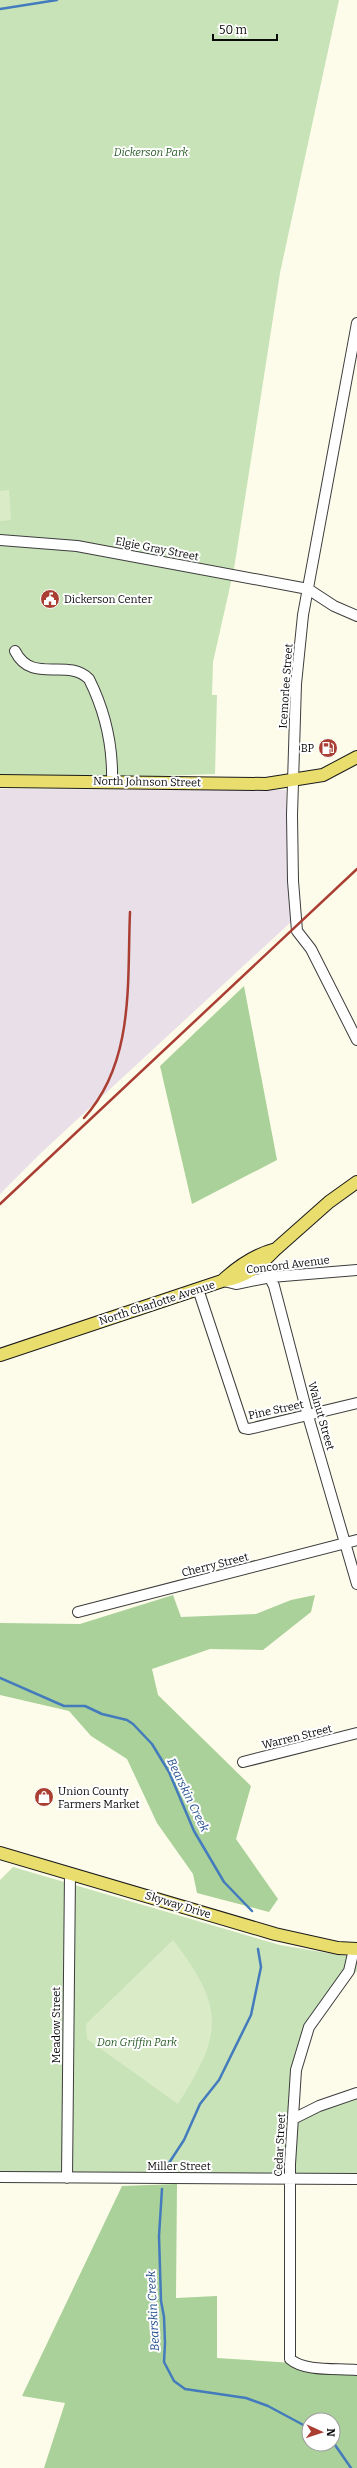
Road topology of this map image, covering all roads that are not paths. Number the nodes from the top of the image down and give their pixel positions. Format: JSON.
{"nodes":[{"id":1,"x":357,"y":323,"type":"edge"},
{"id":2,"x":0,"y":540,"type":"edge"},
{"id":3,"x":308,"y":589,"type":"junction"},
{"id":4,"x":357,"y":616,"type":"edge"},
{"id":5,"x":15,"y":651,"type":"dead end"},
{"id":6,"x":357,"y":757,"type":"edge"},
{"id":7,"x":0,"y":781,"type":"edge"},
{"id":8,"x":293,"y":781,"type":"junction"},
{"id":9,"x":112,"y":782,"type":"junction"},
{"id":10,"x":357,"y":1040,"type":"edge"},
{"id":11,"x":357,"y":1182,"type":"edge"},
{"id":12,"x":261,"y":1260,"type":"junction"},
{"id":13,"x":357,"y":1270,"type":"edge"},
{"id":14,"x":271,"y":1277,"type":"junction"},
{"id":15,"x":222,"y":1281,"type":"junction"},
{"id":16,"x":198,"y":1289,"type":"junction"},
{"id":17,"x":0,"y":1355,"type":"edge"},
{"id":18,"x":357,"y":1403,"type":"edge"},
{"id":19,"x":308,"y":1416,"type":"junction"},
{"id":20,"x":357,"y":1540,"type":"edge"},
{"id":21,"x":344,"y":1544,"type":"junction"},
{"id":22,"x":357,"y":1584,"type":"edge"},
{"id":23,"x":78,"y":1612,"type":"dead end"},
{"id":24,"x":357,"y":1733,"type":"edge"},
{"id":25,"x":243,"y":1762,"type":"dead end"},
{"id":26,"x":0,"y":1853,"type":"edge"},
{"id":27,"x":70,"y":1873,"type":"junction"},
{"id":28,"x":355,"y":1949,"type":"edge"},
{"id":29,"x":357,"y":2093,"type":"edge"},
{"id":30,"x":293,"y":2119,"type":"junction"},
{"id":31,"x":0,"y":2177,"type":"edge"},
{"id":32,"x":67,"y":2178,"type":"junction"},
{"id":33,"x":290,"y":2179,"type":"junction"},
{"id":34,"x":357,"y":2179,"type":"edge"},
{"id":35,"x":357,"y":2370,"type":"edge"}],
"edges":[{"from":1,"to":3,"type":"street","name":"Icemorlee Street"},
{"from":2,"to":3,"type":"street","name":"Elgie Gray Street"},
{"from":3,"to":4,"type":"street"},
{"from":3,"to":8,"type":"street","name":"Icemorlee Street"},
{"from":5,"to":9,"type":"street"},
{"from":6,"to":8,"type":"main road","name":"North Johnson Street"},
{"from":7,"to":9,"type":"main road","name":"North Johnson Street"},
{"from":8,"to":9,"type":"main road","name":"North Johnson Street"},
{"from":8,"to":10,"type":"street","name":"Icemorlee Street"},
{"from":11,"to":12,"type":"main road","name":"North Charlotte Avenue"},
{"from":12,"to":14,"type":"street","name":"Walnut Street"},
{"from":12,"to":15,"type":"main road","name":"North Charlotte Avenue"},
{"from":13,"to":14,"type":"street","name":"Concord Avenue"},
{"from":14,"to":15,"type":"street","name":"Concord Avenue"},
{"from":14,"to":19,"type":"street","name":"Walnut Street"},
{"from":15,"to":16,"type":"main road","name":"North Charlotte Avenue"},
{"from":16,"to":17,"type":"main road","name":"North Charlotte Avenue"},
{"from":16,"to":19,"type":"street","name":"Pine Street"},
{"from":18,"to":19,"type":"street","name":"Pine Street"},
{"from":19,"to":21,"type":"street","name":"Walnut Street"},
{"from":20,"to":21,"type":"street","name":"Cherry Street"},
{"from":21,"to":22,"type":"street","name":"Walnut Street"},
{"from":21,"to":23,"type":"street","name":"Cherry Street"},
{"from":24,"to":25,"type":"street","name":"Warren Street"},
{"from":26,"to":27,"type":"main road","name":"Skyway Drive"},
{"from":27,"to":28,"type":"main road","name":"Skyway Drive"},
{"from":27,"to":32,"type":"street","name":"Meadow Street"},
{"from":28,"to":30,"type":"street","name":"Cedar Street"},
{"from":29,"to":30,"type":"street"},
{"from":30,"to":33,"type":"street","name":"Cedar Street"},
{"from":31,"to":32,"type":"street","name":"Miller Street"},
{"from":32,"to":33,"type":"street","name":"Miller Street"},
{"from":33,"to":34,"type":"street","name":"Miller Street"},
{"from":33,"to":35,"type":"street","name":"Cedar Street"}]}
